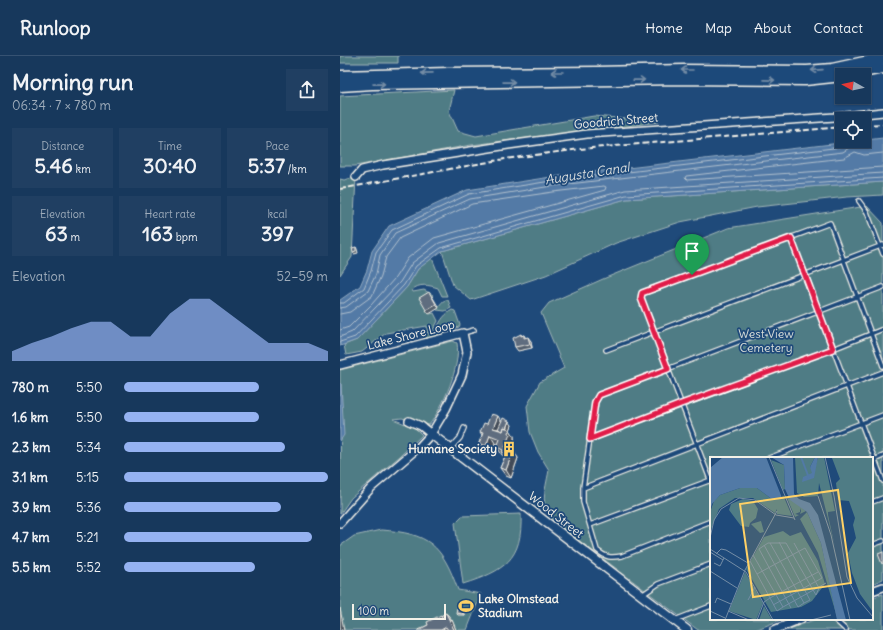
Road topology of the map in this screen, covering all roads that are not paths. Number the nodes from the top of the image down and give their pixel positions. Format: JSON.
{"nodes":[{"id":1,"x":883,"y":58,"type":"edge"},
{"id":2,"x":883,"y":68,"type":"edge"},
{"id":3,"x":871,"y":70,"type":"edge"},
{"id":4,"x":340,"y":76,"type":"edge"},
{"id":5,"x":835,"y":77,"type":"edge"},
{"id":6,"x":340,"y":86,"type":"edge"},
{"id":7,"x":883,"y":112,"type":"edge"},
{"id":8,"x":356,"y":177,"type":"dead end"},
{"id":9,"x":859,"y":201,"type":"dead end"},
{"id":10,"x":791,"y":238,"type":"junction"},
{"id":11,"x":882,"y":246,"type":"edge"},
{"id":12,"x":883,"y":254,"type":"edge"},
{"id":13,"x":844,"y":261,"type":"junction"},
{"id":14,"x":805,"y":276,"type":"junction"},
{"id":15,"x":883,"y":287,"type":"edge"},
{"id":16,"x":856,"y":296,"type":"junction"},
{"id":17,"x":819,"y":311,"type":"junction"},
{"id":18,"x":883,"y":329,"type":"edge"},
{"id":19,"x":474,"y":330,"type":"dead end"},
{"id":20,"x":654,"y":332,"type":"junction"},
{"id":21,"x":463,"y":333,"type":"junction"},
{"id":22,"x":872,"y":333,"type":"junction"},
{"id":23,"x":833,"y":349,"type":"junction"},
{"id":24,"x":606,"y":350,"type":"dead end"},
{"id":25,"x":340,"y":365,"type":"edge"},
{"id":26,"x":883,"y":366,"type":"edge"},
{"id":27,"x":668,"y":369,"type":"junction"},
{"id":28,"x":883,"y":372,"type":"edge"},
{"id":29,"x":847,"y":387,"type":"junction"},
{"id":30,"x":681,"y":404,"type":"junction"},
{"id":31,"x":883,"y":415,"type":"edge"},
{"id":32,"x":409,"y":421,"type":"dead end"},
{"id":33,"x":861,"y":424,"type":"junction"},
{"id":34,"x":464,"y":428,"type":"dead end"},
{"id":35,"x":431,"y":434,"type":"junction"},
{"id":36,"x":590,"y":439,"type":"junction"},
{"id":37,"x":697,"y":445,"type":"junction"},
{"id":38,"x":450,"y":449,"type":"junction"},
{"id":39,"x":883,"y":456,"type":"edge"},
{"id":40,"x":772,"y":457,"type":"edge"},
{"id":41,"x":872,"y":457,"type":"edge"},
{"id":42,"x":873,"y":460,"type":"edge"},
{"id":43,"x":710,"y":478,"type":"edge"},
{"id":44,"x":710,"y":481,"type":"edge"},
{"id":45,"x":883,"y":481,"type":"edge"},
{"id":46,"x":583,"y":488,"type":"junction"},
{"id":47,"x":883,"y":498,"type":"edge"},
{"id":48,"x":873,"y":502,"type":"edge"},
{"id":49,"x":710,"y":521,"type":"edge"},
{"id":50,"x":340,"y":523,"type":"edge"},
{"id":51,"x":590,"y":525,"type":"junction"},
{"id":52,"x":883,"y":541,"type":"edge"},
{"id":53,"x":873,"y":545,"type":"edge"},
{"id":54,"x":710,"y":564,"type":"edge"},
{"id":55,"x":883,"y":587,"type":"edge"},
{"id":56,"x":873,"y":591,"type":"edge"},
{"id":57,"x":642,"y":596,"type":"junction"},
{"id":58,"x":710,"y":606,"type":"edge"},
{"id":59,"x":674,"y":620,"type":"junction"},
{"id":60,"x":799,"y":620,"type":"edge"},
{"id":61,"x":835,"y":620,"type":"edge"},
{"id":62,"x":687,"y":630,"type":"edge"},
{"id":63,"x":774,"y":630,"type":"edge"},
{"id":64,"x":846,"y":630,"type":"edge"}],
"edges":[{"from":1,"to":4,"type":"main road","one_way":true},
{"from":2,"to":3,"type":"main road"},
{"from":6,"to":5,"type":"main road","one_way":true},
{"from":7,"to":8,"type":"street","name":"Goodrich Street"},
{"from":9,"to":11,"type":"lane"},
{"from":10,"to":13,"type":"lane"},
{"from":10,"to":14,"type":"lane"},
{"from":10,"to":20,"type":"lane"},
{"from":11,"to":12,"type":"lane"},
{"from":11,"to":13,"type":"lane"},
{"from":13,"to":14,"type":"lane"},
{"from":13,"to":16,"type":"lane"},
{"from":14,"to":17,"type":"lane"},
{"from":14,"to":20,"type":"lane"},
{"from":15,"to":16,"type":"lane"},
{"from":16,"to":17,"type":"lane"},
{"from":16,"to":22,"type":"lane"},
{"from":17,"to":23,"type":"lane"},
{"from":17,"to":27,"type":"lane"},
{"from":18,"to":22,"type":"lane"},
{"from":19,"to":21,"type":"lane"},
{"from":20,"to":24,"type":"lane"},
{"from":20,"to":27,"type":"lane"},
{"from":21,"to":25,"type":"street","name":"Lake Shore Loop"},
{"from":21,"to":35,"type":"street"},
{"from":22,"to":23,"type":"lane"},
{"from":22,"to":26,"type":"lane"},
{"from":23,"to":29,"type":"lane"},
{"from":23,"to":30,"type":"lane"},
{"from":27,"to":30,"type":"lane"},
{"from":27,"to":36,"type":"lane"},
{"from":28,"to":29,"type":"lane"},
{"from":29,"to":33,"type":"lane"},
{"from":29,"to":37,"type":"lane"},
{"from":30,"to":36,"type":"lane"},
{"from":30,"to":37,"type":"lane"},
{"from":31,"to":33,"type":"lane"},
{"from":32,"to":35,"type":"street","name":"Wood Street"},
{"from":33,"to":40,"type":"lane"},
{"from":33,"to":41,"type":"lane"},
{"from":34,"to":38,"type":"lane"},
{"from":35,"to":38,"type":"street","name":"Wood Street"},
{"from":35,"to":50,"type":"street"},
{"from":36,"to":46,"type":"lane"},
{"from":37,"to":43,"type":"lane"},
{"from":37,"to":46,"type":"lane"},
{"from":38,"to":57,"type":"street","name":"Wood Street"},
{"from":39,"to":42,"type":"lane"},
{"from":42,"to":45,"type":"lane"},
{"from":44,"to":51,"type":"lane"},
{"from":46,"to":51,"type":"lane"},
{"from":47,"to":48,"type":"lane"},
{"from":49,"to":51,"type":"lane"},
{"from":52,"to":53,"type":"lane"},
{"from":54,"to":57,"type":"lane"},
{"from":55,"to":56,"type":"street"},
{"from":57,"to":59,"type":"street","name":"Wood Street"},
{"from":58,"to":59,"type":"lane"},
{"from":59,"to":62,"type":"street","name":"Wood Street"},
{"from":60,"to":63,"type":"street"},
{"from":61,"to":64,"type":"lane"}]}
